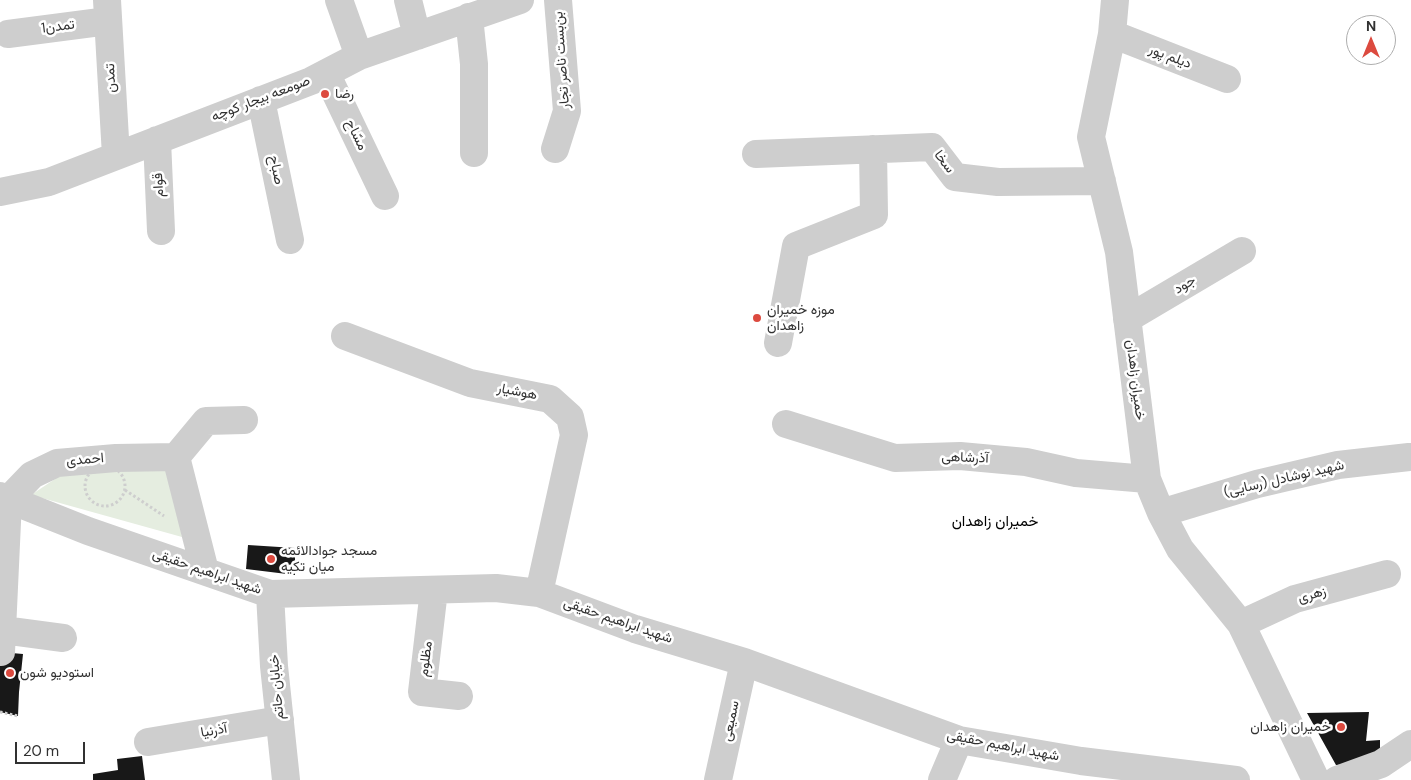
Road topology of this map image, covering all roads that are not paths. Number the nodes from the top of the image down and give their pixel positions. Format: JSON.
{"nodes":[{"id":1,"x":339,"y":0,"type":"edge"},
{"id":2,"x":408,"y":0,"type":"edge"},
{"id":3,"x":520,"y":0,"type":"edge"},
{"id":4,"x":558,"y":0,"type":"edge"},
{"id":5,"x":1115,"y":0,"type":"edge"},
{"id":6,"x":108,"y":11,"type":"edge"},
{"id":7,"x":469,"y":17,"type":"junction"},
{"id":8,"x":8,"y":34,"type":"dead end"},
{"id":9,"x":1112,"y":34,"type":"junction"},
{"id":10,"x":417,"y":36,"type":"junction"},
{"id":11,"x":359,"y":56,"type":"junction"},
{"id":12,"x":326,"y":73,"type":"junction"},
{"id":13,"x":1227,"y":79,"type":"dead end"},
{"id":14,"x":261,"y":100,"type":"junction"},
{"id":15,"x":157,"y":140,"type":"junction"},
{"id":16,"x":555,"y":149,"type":"dead end"},
{"id":17,"x":873,"y":149,"type":"junction"},
{"id":18,"x":474,"y":153,"type":"dead end"},
{"id":19,"x":756,"y":154,"type":"dead end"},
{"id":20,"x":116,"y":156,"type":"junction"},
{"id":21,"x":1102,"y":181,"type":"junction"},
{"id":22,"x":0,"y":192,"type":"edge"},
{"id":23,"x":385,"y":196,"type":"dead end"},
{"id":24,"x":161,"y":231,"type":"dead end"},
{"id":25,"x":290,"y":240,"type":"dead end"},
{"id":26,"x":1242,"y":251,"type":"dead end"},
{"id":27,"x":1127,"y":319,"type":"junction"},
{"id":28,"x":345,"y":336,"type":"dead end"},
{"id":29,"x":778,"y":343,"type":"dead end"},
{"id":30,"x":244,"y":420,"type":"dead end"},
{"id":31,"x":786,"y":424,"type":"dead end"},
{"id":32,"x":176,"y":457,"type":"junction"},
{"id":33,"x":1409,"y":457,"type":"dead end"},
{"id":34,"x":1147,"y":479,"type":"junction"},
{"id":35,"x":4,"y":498,"type":"edge"},
{"id":36,"x":1162,"y":513,"type":"junction"},
{"id":37,"x":205,"y":571,"type":"junction"},
{"id":38,"x":1387,"y":574,"type":"dead end"},
{"id":39,"x":434,"y":590,"type":"junction"},
{"id":40,"x":270,"y":594,"type":"junction"},
{"id":41,"x":539,"y":594,"type":"junction"},
{"id":42,"x":1241,"y":624,"type":"junction"},
{"id":43,"x":63,"y":638,"type":"dead end"},
{"id":44,"x":2,"y":641,"type":"edge"},
{"id":45,"x":744,"y":662,"type":"junction"},
{"id":46,"x":459,"y":696,"type":"dead end"},
{"id":47,"x":280,"y":720,"type":"junction"},
{"id":48,"x":958,"y":740,"type":"junction"},
{"id":49,"x":148,"y":742,"type":"dead end"},
{"id":50,"x":1411,"y":744,"type":"edge"},
{"id":51,"x":1079,"y":771,"type":"edge"},
{"id":52,"x":286,"y":780,"type":"edge"},
{"id":53,"x":718,"y":780,"type":"edge"},
{"id":54,"x":942,"y":780,"type":"edge"},
{"id":55,"x":1236,"y":780,"type":"edge"},
{"id":56,"x":1316,"y":780,"type":"edge"},
{"id":57,"x":1338,"y":780,"type":"edge"}],
"edges":[{"from":1,"to":11,"type":"street"},
{"from":2,"to":10,"type":"street"},
{"from":3,"to":7,"type":"street","name":"صومعه بیجار کوچه"},
{"from":4,"to":16,"type":"street","name":"بن‌بست ناصر تجار"},
{"from":5,"to":9,"type":"street","name":"خمیران زاهدان"},
{"from":6,"to":8,"type":"street","name":"تمدن1"},
{"from":6,"to":20,"type":"street","name":"تمدن"},
{"from":7,"to":10,"type":"street","name":"صومعه بیجار کوچه"},
{"from":7,"to":18,"type":"street"},
{"from":9,"to":13,"type":"street","name":"دیلم پور"},
{"from":9,"to":21,"type":"street","name":"خمیران زاهدان"},
{"from":10,"to":11,"type":"street","name":"صومعه بیجار کوچه"},
{"from":11,"to":12,"type":"street","name":"صومعه بیجار کوچه"},
{"from":12,"to":14,"type":"street","name":"صومعه بیجار کوچه"},
{"from":12,"to":23,"type":"street","name":"مسّاح"},
{"from":14,"to":15,"type":"street","name":"صومعه بیجار کوچه"},
{"from":14,"to":25,"type":"street","name":"صباح"},
{"from":15,"to":20,"type":"street","name":"صومعه بیجار کوچه"},
{"from":15,"to":24,"type":"street","name":"قوام"},
{"from":17,"to":19,"type":"street","name":"سخا"},
{"from":17,"to":21,"type":"street","name":"سخا"},
{"from":17,"to":29,"type":"street"},
{"from":20,"to":22,"type":"street","name":"صومعه بیجار کوچه"},
{"from":21,"to":27,"type":"street","name":"خمیران زاهدان"},
{"from":26,"to":27,"type":"street","name":"جود"},
{"from":27,"to":34,"type":"street","name":"خمیران زاهدان"},
{"from":28,"to":41,"type":"street","name":"هوشیار"},
{"from":30,"to":32,"type":"street"},
{"from":31,"to":34,"type":"street","name":"آذرشاهی"},
{"from":32,"to":35,"type":"street","name":"احمدی"},
{"from":32,"to":37,"type":"street"},
{"from":33,"to":36,"type":"street","name":"شهید نوشادل (رسایی)"},
{"from":34,"to":36,"type":"street","name":"خمیران زاهدان"},
{"from":35,"to":37,"type":"street","name":"شهید ابراهیم حقیقی"},
{"from":35,"to":44,"type":"street"},
{"from":36,"to":42,"type":"street","name":"خمیران زاهدان"},
{"from":37,"to":40,"type":"street","name":"شهید ابراهیم حقیقی"},
{"from":38,"to":42,"type":"street","name":"زهری"},
{"from":39,"to":40,"type":"street","name":"شهید ابراهیم حقیقی"},
{"from":39,"to":41,"type":"street","name":"شهید ابراهیم حقیقی"},
{"from":39,"to":46,"type":"street","name":"مظلوم"},
{"from":40,"to":47,"type":"street","name":"خیابان حاتم"},
{"from":41,"to":45,"type":"street","name":"شهید ابراهیم حقیقی"},
{"from":42,"to":56,"type":"street","name":"خمیران زاهدان"},
{"from":43,"to":44,"type":"street"},
{"from":45,"to":48,"type":"street","name":"شهید ابراهیم حقیقی"},
{"from":45,"to":53,"type":"street","name":"سمیعی"},
{"from":47,"to":49,"type":"street","name":"آذرنیا"},
{"from":47,"to":52,"type":"street","name":"خیابان حاتم"},
{"from":48,"to":51,"type":"street","name":"شهید ابراهیم حقیقی"},
{"from":48,"to":54,"type":"street"},
{"from":50,"to":57,"type":"street"},
{"from":51,"to":55,"type":"street","name":"شهید ابراهیم حقیقی"}]}
